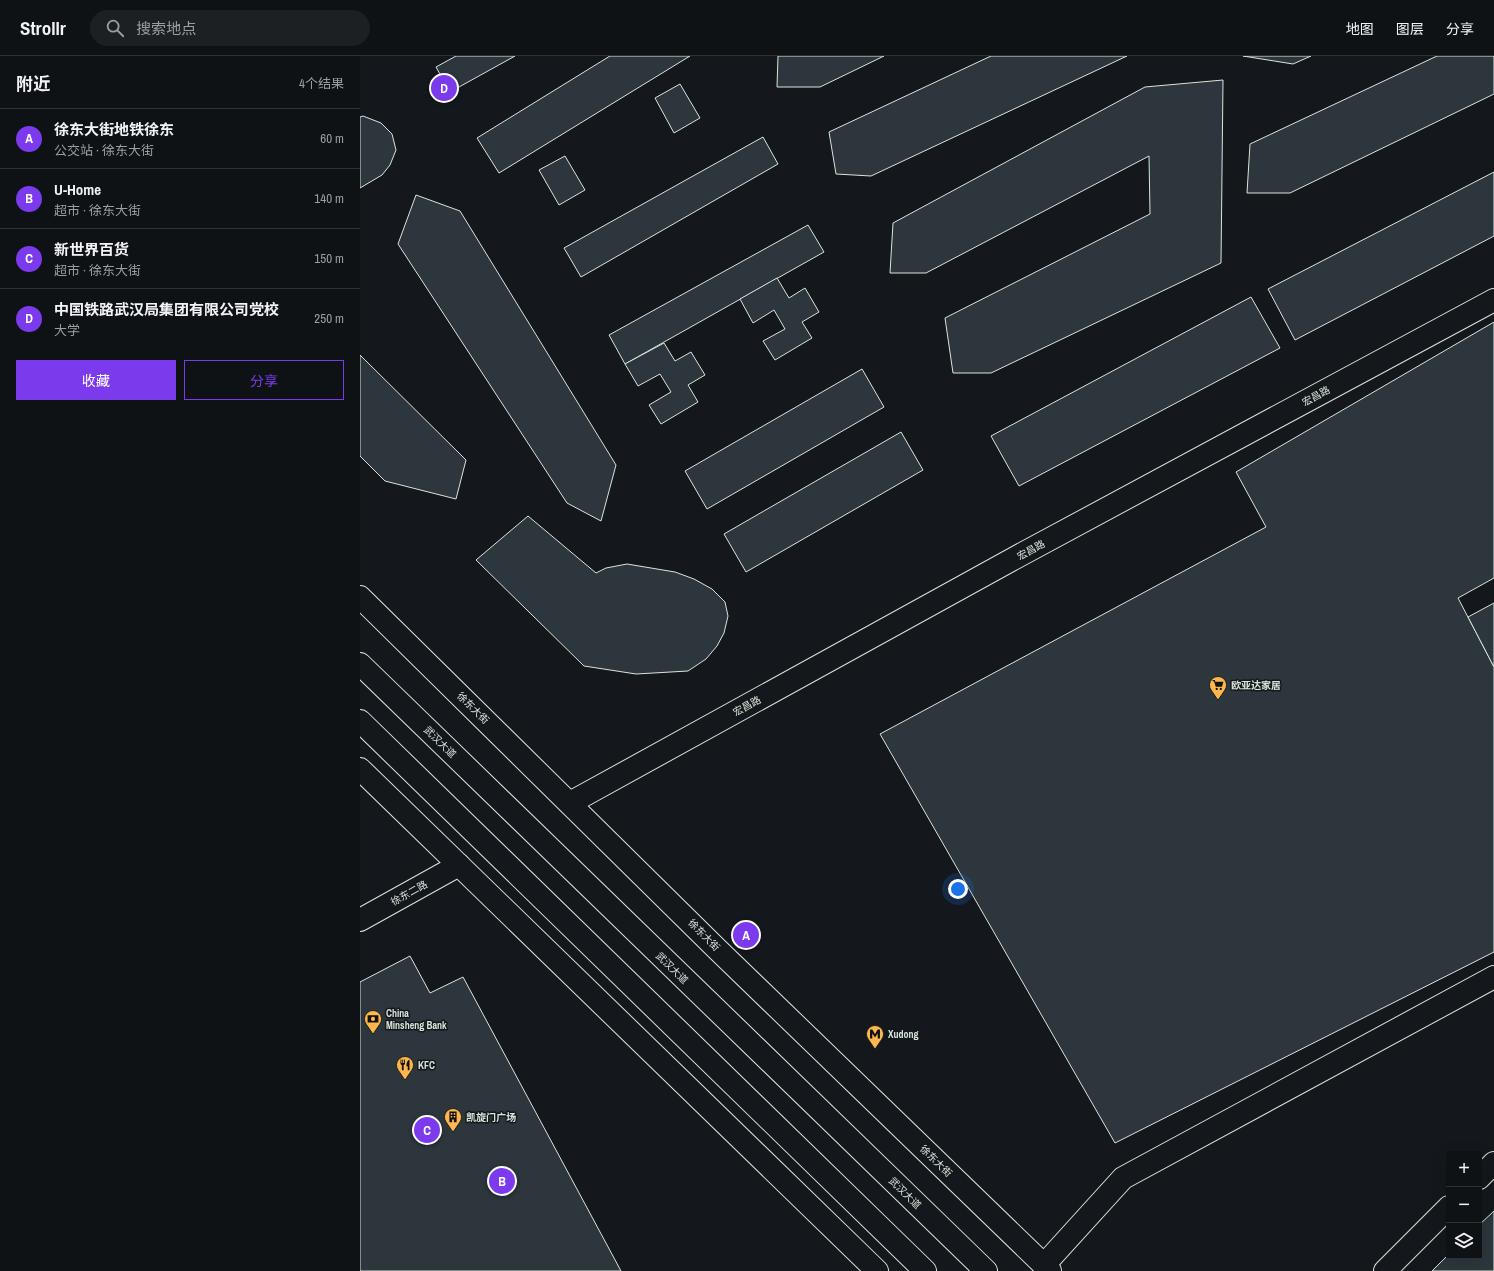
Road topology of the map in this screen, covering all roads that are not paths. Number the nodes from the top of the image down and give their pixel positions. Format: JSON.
{"nodes":[{"id":1,"x":1494,"y":300,"type":"edge"},
{"id":2,"x":360,"y":597,"type":"edge"},
{"id":3,"x":360,"y":664,"type":"edge"},
{"id":4,"x":360,"y":721,"type":"edge"},
{"id":5,"x":360,"y":769,"type":"edge"},
{"id":6,"x":570,"y":803,"type":"junction"},
{"id":7,"x":459,"y":865,"type":"junction"},
{"id":8,"x":360,"y":920,"type":"edge"},
{"id":9,"x":1494,"y":977,"type":"edge"},
{"id":10,"x":1494,"y":1163,"type":"edge"},
{"id":11,"x":1482,"y":1175,"type":"edge"},
{"id":12,"x":1446,"y":1210,"type":"edge"},
{"id":13,"x":1047,"y":1268,"type":"edge"},
{"id":14,"x":876,"y":1271,"type":"edge"},
{"id":15,"x":925,"y":1271,"type":"edge"},
{"id":16,"x":986,"y":1271,"type":"edge"},
{"id":17,"x":1384,"y":1271,"type":"edge"}],
"edges":[{"from":1,"to":6,"type":"main road","name":"宏昌路"},
{"from":2,"to":6,"type":"main road","name":"徐东大街"},
{"from":3,"to":16,"type":"main road","name":"武汉大道"},
{"from":4,"to":15,"type":"main road"},
{"from":5,"to":7,"type":"main road"},
{"from":6,"to":13,"type":"main road","name":"徐东大街"},
{"from":7,"to":8,"type":"main road","name":"徐东二路"},
{"from":7,"to":14,"type":"main road"},
{"from":9,"to":13,"type":"main road"},
{"from":10,"to":11,"type":"main road"},
{"from":12,"to":17,"type":"main road"}]}
